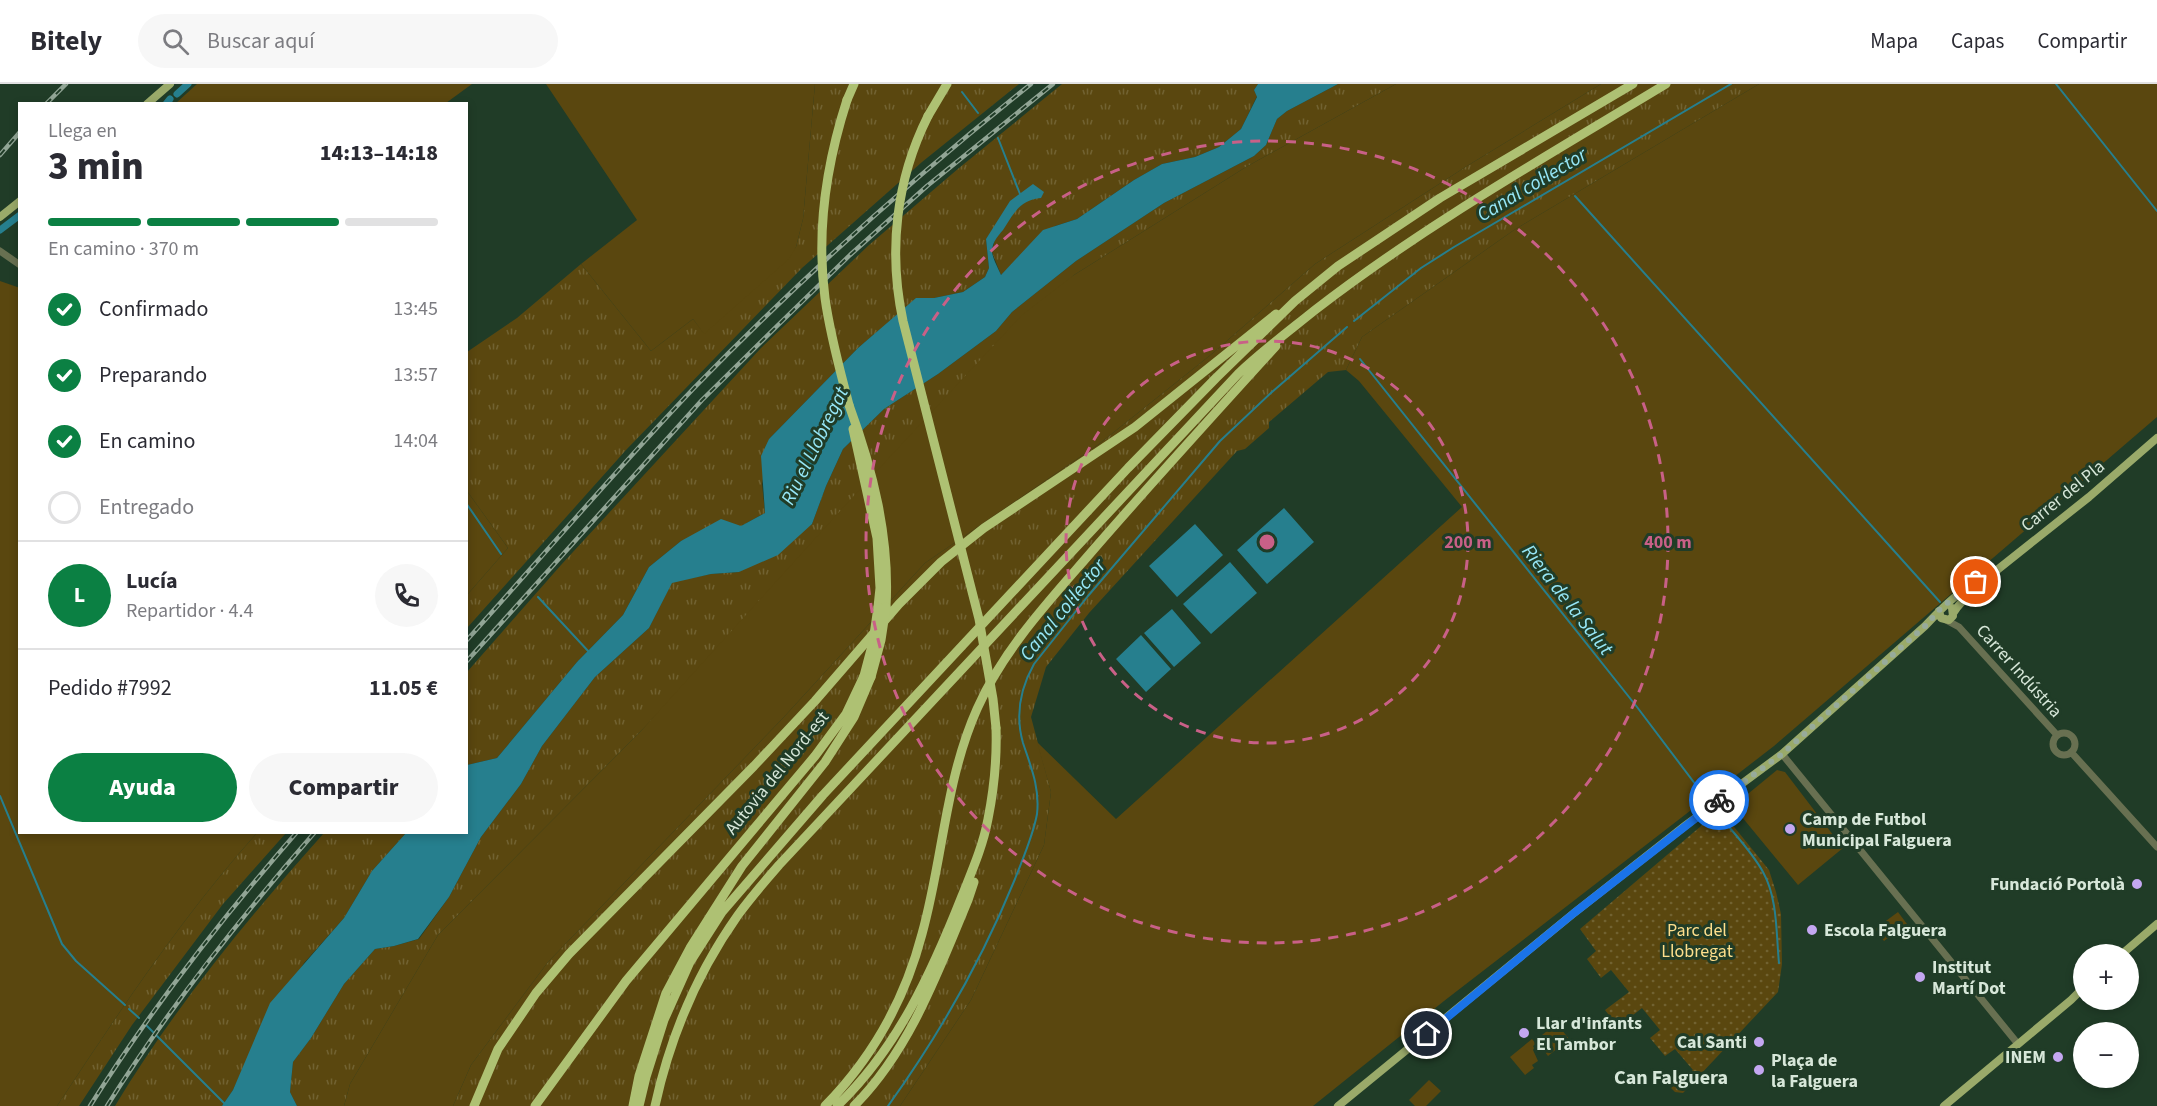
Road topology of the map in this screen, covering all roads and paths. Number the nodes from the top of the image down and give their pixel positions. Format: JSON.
{"nodes":[{"id":1,"x":170,"y":84,"type":"edge"},
{"id":2,"x":854,"y":84,"type":"edge"},
{"id":3,"x":947,"y":84,"type":"edge"},
{"id":4,"x":1633,"y":84,"type":"edge"},
{"id":5,"x":1666,"y":84,"type":"edge"},
{"id":6,"x":149,"y":102,"type":"edge"},
{"id":7,"x":18,"y":203,"type":"edge"},
{"id":8,"x":0,"y":217,"type":"edge"},
{"id":9,"x":2,"y":253,"type":"edge"},
{"id":10,"x":18,"y":264,"type":"edge"},
{"id":11,"x":1295,"y":301,"type":"junction"},
{"id":12,"x":1291,"y":329,"type":"junction"},
{"id":13,"x":2157,"y":438,"type":"edge"},
{"id":14,"x":1987,"y":578,"type":"junction"},
{"id":15,"x":1943,"y":608,"type":"junction"},
{"id":16,"x":1954,"y":613,"type":"junction"},
{"id":17,"x":1945,"y":620,"type":"junction"},
{"id":18,"x":1925,"y":626,"type":"junction"},
{"id":19,"x":1959,"y":627,"type":"junction"},
{"id":20,"x":867,"y":676,"type":"junction"},
{"id":21,"x":2057,"y":735,"type":"junction"},
{"id":22,"x":2072,"y":752,"type":"junction"},
{"id":23,"x":1782,"y":754,"type":"junction"},
{"id":24,"x":2157,"y":847,"type":"edge"},
{"id":25,"x":979,"y":856,"type":"junction"},
{"id":26,"x":2157,"y":924,"type":"edge"},
{"id":27,"x":2157,"y":932,"type":"edge"},
{"id":28,"x":2134,"y":944,"type":"edge"},
{"id":29,"x":2139,"y":947,"type":"edge"},
{"id":30,"x":2073,"y":998,"type":"edge"},
{"id":31,"x":2018,"y":1044,"type":"junction"},
{"id":32,"x":474,"y":1106,"type":"edge"},
{"id":33,"x":535,"y":1106,"type":"edge"},
{"id":34,"x":633,"y":1106,"type":"edge"},
{"id":35,"x":639,"y":1106,"type":"edge"},
{"id":36,"x":654,"y":1106,"type":"edge"},
{"id":37,"x":825,"y":1106,"type":"edge"},
{"id":38,"x":837,"y":1106,"type":"edge"},
{"id":39,"x":854,"y":1106,"type":"edge"},
{"id":40,"x":1338,"y":1106,"type":"edge"},
{"id":41,"x":1944,"y":1106,"type":"edge"}],
"edges":[{"from":1,"to":6,"type":"main road"},
{"from":2,"to":20,"type":"highway","name":"Autovia del Nord-est","bridge":true},
{"from":3,"to":25,"type":"highway","bridge":true},
{"from":4,"to":11,"type":"highway"},
{"from":5,"to":12,"type":"highway"},
{"from":7,"to":8,"type":"main road"},
{"from":9,"to":10,"type":"street"},
{"from":11,"to":32,"type":"highway"},
{"from":11,"to":35,"type":"highway"},
{"from":12,"to":36,"type":"highway"},
{"from":12,"to":37,"type":"highway"},
{"from":13,"to":14,"type":"main road","name":"Carrer del Pla"},
{"from":14,"to":15,"type":"main road","name":"Carrer del Pla"},
{"from":14,"to":16,"type":"main road","name":"Carrer del Pla"},
{"from":15,"to":16,"type":"main road"},
{"from":15,"to":17,"type":"main road"},
{"from":15,"to":18,"type":"main road","name":"Carrer del Pla"},
{"from":16,"to":17,"type":"main road"},
{"from":16,"to":19,"type":"street","name":"Carrer Indústria"},
{"from":17,"to":18,"type":"main road","name":"Carrer del Pla"},
{"from":17,"to":19,"type":"street","name":"Carrer Indústria"},
{"from":18,"to":23,"type":"main road","name":"Carrer del Pla"},
{"from":19,"to":21,"type":"street","name":"Carrer Indústria"},
{"from":20,"to":33,"type":"highway","name":"Autovia del Nord-est"},
{"from":20,"to":34,"type":"highway"},
{"from":21,"to":22,"type":"street"},
{"from":21,"to":22,"type":"street"},
{"from":22,"to":24,"type":"street"},
{"from":23,"to":31,"type":"street"},
{"from":23,"to":40,"type":"main road","name":"Carrer del Pla"},
{"from":25,"to":38,"type":"highway"},
{"from":25,"to":39,"type":"highway"},
{"from":26,"to":28,"type":"main road"},
{"from":27,"to":29,"type":"main road"},
{"from":30,"to":31,"type":"main road"},
{"from":31,"to":41,"type":"main road"}]}
